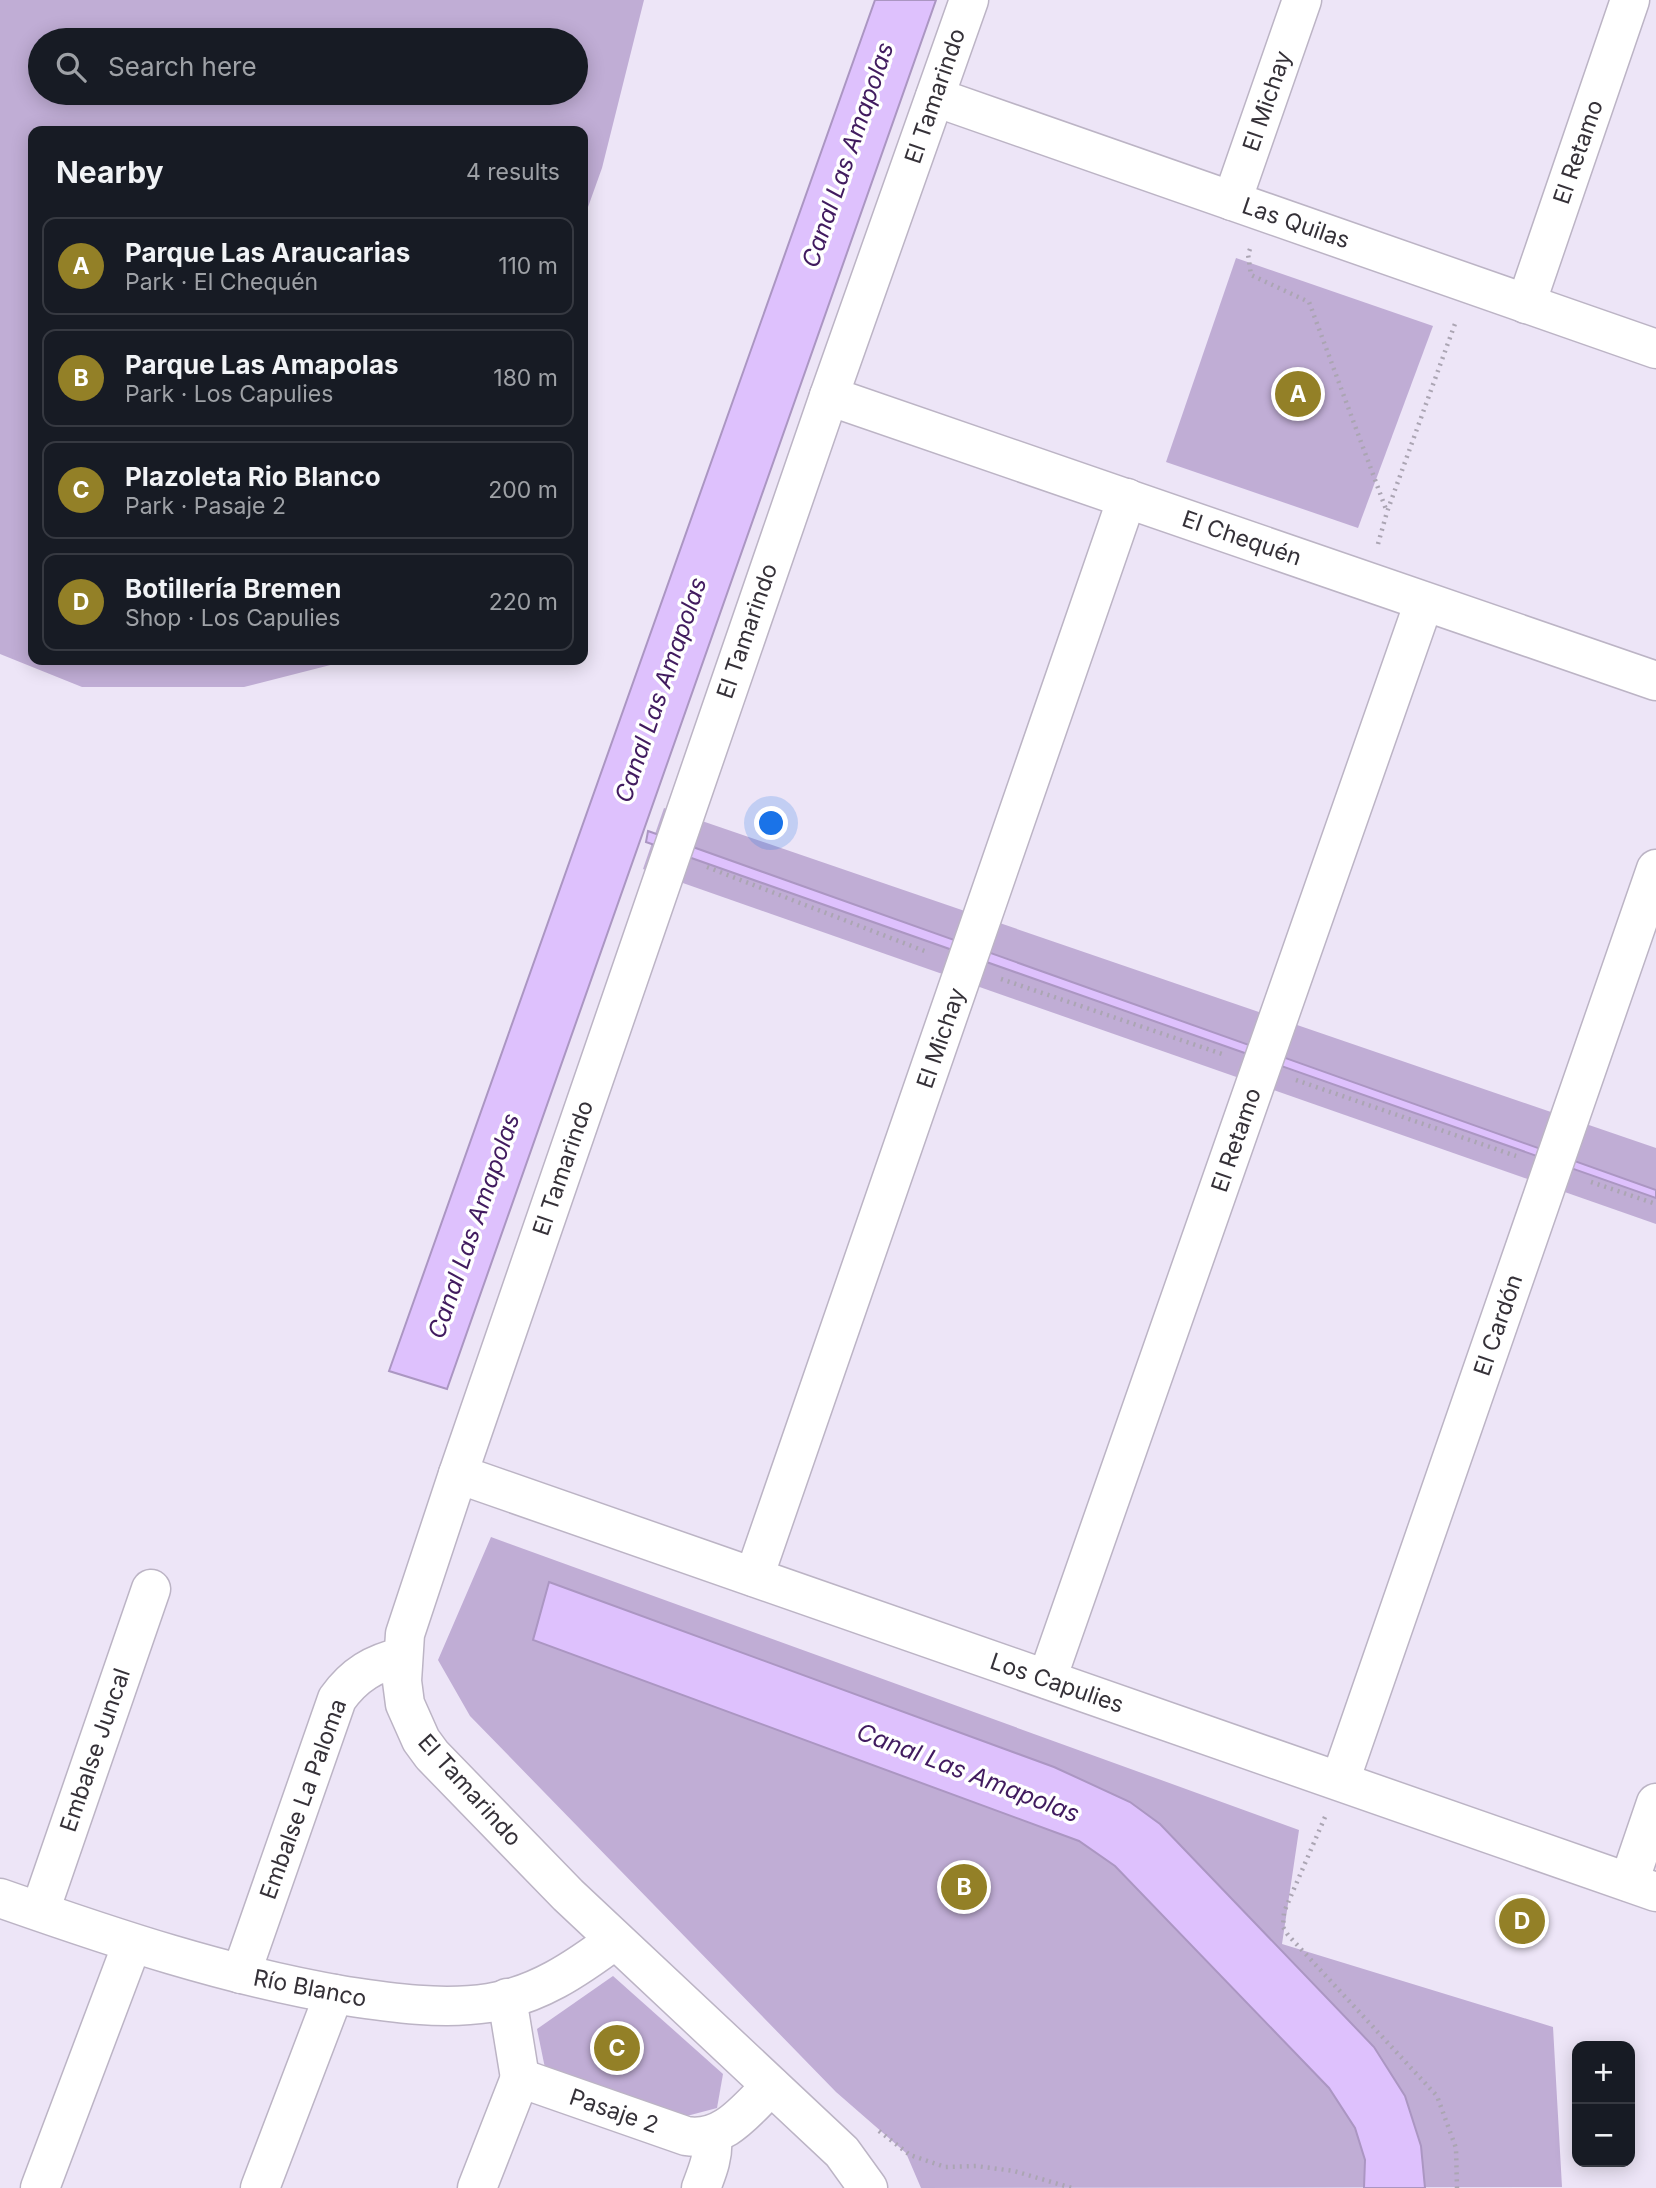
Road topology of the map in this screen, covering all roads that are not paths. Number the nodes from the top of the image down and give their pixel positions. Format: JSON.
{"nodes":[{"id":1,"x":969,"y":0,"type":"edge"},
{"id":2,"x":1302,"y":0,"type":"edge"},
{"id":3,"x":1630,"y":0,"type":"edge"},
{"id":4,"x":935,"y":97,"type":"junction"},
{"id":5,"x":1249,"y":207,"type":"junction"},
{"id":6,"x":1526,"y":304,"type":"junction"},
{"id":7,"x":1656,"y":349,"type":"edge"},
{"id":8,"x":829,"y":396,"type":"junction"},
{"id":9,"x":1127,"y":498,"type":"junction"},
{"id":10,"x":1424,"y":601,"type":"junction"},
{"id":11,"x":1656,"y":681,"type":"edge"},
{"id":12,"x":1656,"y":869,"type":"edge"},
{"id":13,"x":458,"y":1474,"type":"junction"},
{"id":14,"x":754,"y":1577,"type":"junction"},
{"id":15,"x":151,"y":1590,"type":"dead end"},
{"id":16,"x":402,"y":1657,"type":"junction"},
{"id":17,"x":1047,"y":1679,"type":"junction"},
{"id":18,"x":1340,"y":1781,"type":"junction"},
{"id":19,"x":1656,"y":1802,"type":"edge"},
{"id":20,"x":1642,"y":1887,"type":"edge"},
{"id":21,"x":0,"y":1898,"type":"edge"},
{"id":22,"x":40,"y":1912,"type":"junction"},
{"id":23,"x":615,"y":1940,"type":"junction"},
{"id":24,"x":132,"y":1944,"type":"junction"},
{"id":25,"x":241,"y":1974,"type":"junction"},
{"id":26,"x":334,"y":1994,"type":"junction"},
{"id":27,"x":507,"y":1998,"type":"junction"},
{"id":28,"x":520,"y":2078,"type":"junction"},
{"id":29,"x":771,"y":2086,"type":"junction"},
{"id":30,"x":712,"y":2136,"type":"junction"},
{"id":31,"x":40,"y":2188,"type":"edge"},
{"id":32,"x":260,"y":2188,"type":"edge"},
{"id":33,"x":477,"y":2188,"type":"edge"},
{"id":34,"x":701,"y":2188,"type":"edge"},
{"id":35,"x":868,"y":2188,"type":"edge"}],
"edges":[{"from":1,"to":4,"type":"street","name":"El Tamarindo"},
{"from":2,"to":5,"type":"street","name":"El Michay"},
{"from":3,"to":6,"type":"street","name":"El Retamo"},
{"from":4,"to":5,"type":"street","name":"Las Quilas"},
{"from":4,"to":8,"type":"street","name":"El Tamarindo"},
{"from":5,"to":6,"type":"street","name":"Las Quilas"},
{"from":6,"to":7,"type":"street","name":"Las Quilas"},
{"from":8,"to":9,"type":"street","name":"El Chequén"},
{"from":8,"to":13,"type":"street","name":"El Tamarindo"},
{"from":9,"to":10,"type":"street","name":"El Chequén"},
{"from":9,"to":14,"type":"street","name":"El Michay"},
{"from":10,"to":11,"type":"street","name":"El Chequén"},
{"from":10,"to":17,"type":"street","name":"El Retamo"},
{"from":12,"to":18,"type":"street","name":"El Cardón"},
{"from":13,"to":14,"type":"street","name":"Los Capulies"},
{"from":13,"to":16,"type":"street","name":"El Tamarindo"},
{"from":14,"to":17,"type":"street","name":"Los Capulies"},
{"from":15,"to":22,"type":"street","name":"Embalse Juncal"},
{"from":16,"to":23,"type":"street","name":"El Tamarindo"},
{"from":16,"to":25,"type":"street","name":"Embalse La Paloma"},
{"from":17,"to":18,"type":"street","name":"Los Capulies"},
{"from":18,"to":20,"type":"street","name":"Los Capulies"},
{"from":19,"to":20,"type":"street"},
{"from":21,"to":22,"type":"street","name":"Río Blanco"},
{"from":22,"to":24,"type":"street","name":"Río Blanco"},
{"from":23,"to":27,"type":"street","name":"Río Blanco"},
{"from":23,"to":29,"type":"street","name":"El Tamarindo"},
{"from":24,"to":25,"type":"street","name":"Río Blanco"},
{"from":24,"to":31,"type":"street"},
{"from":25,"to":26,"type":"street","name":"Río Blanco"},
{"from":26,"to":27,"type":"street","name":"Río Blanco"},
{"from":26,"to":32,"type":"street"},
{"from":27,"to":28,"type":"street"},
{"from":28,"to":30,"type":"street","name":"Pasaje 2"},
{"from":28,"to":33,"type":"street"},
{"from":29,"to":30,"type":"street"},
{"from":29,"to":35,"type":"street","name":"El Tamarindo"},
{"from":30,"to":34,"type":"street"}]}
